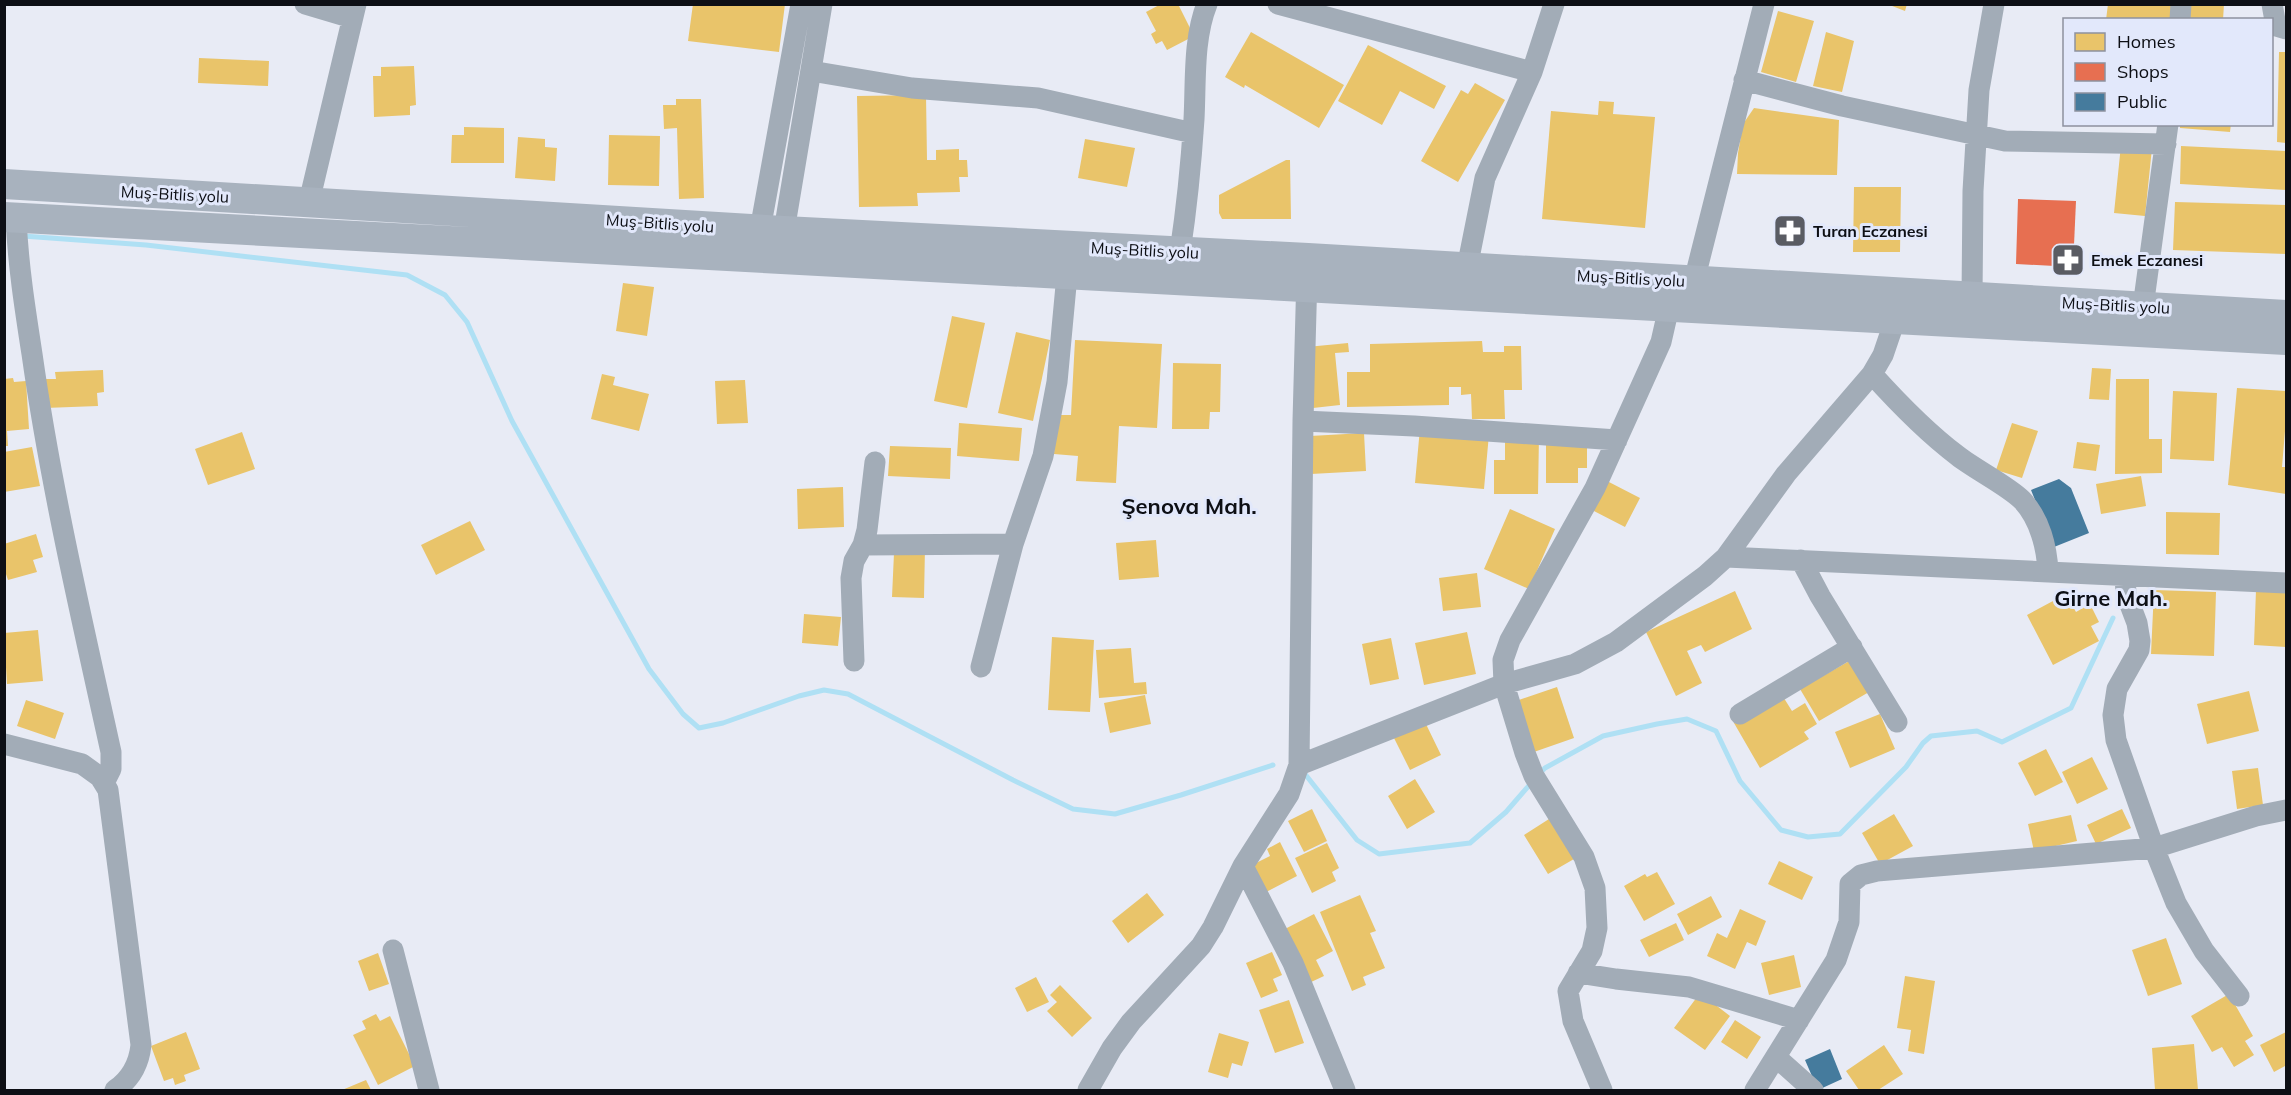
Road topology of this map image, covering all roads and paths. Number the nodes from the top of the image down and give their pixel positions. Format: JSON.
{"nodes":[{"id":1,"x":305,"y":4,"type":"edge"},
{"id":2,"x":801,"y":4,"type":"edge"},
{"id":3,"x":822,"y":4,"type":"edge"},
{"id":4,"x":1207,"y":4,"type":"edge"},
{"id":5,"x":1278,"y":4,"type":"edge"},
{"id":6,"x":1554,"y":4,"type":"edge"},
{"id":7,"x":1764,"y":4,"type":"edge"},
{"id":8,"x":1994,"y":4,"type":"edge"},
{"id":9,"x":2272,"y":4,"type":"edge"},
{"id":10,"x":354,"y":11,"type":"edge"},
{"id":11,"x":2286,"y":29,"type":"edge"},
{"id":12,"x":811,"y":71,"type":"junction"},
{"id":13,"x":1532,"y":72,"type":"junction"},
{"id":14,"x":1744,"y":80,"type":"junction"},
{"id":15,"x":1193,"y":133,"type":"junction"},
{"id":16,"x":1976,"y":134,"type":"junction"},
{"id":17,"x":2167,"y":134,"type":"edge"},
{"id":18,"x":4,"y":184,"type":"edge"},
{"id":19,"x":309,"y":202,"type":"junction"},
{"id":20,"x":12,"y":223,"type":"edge"},
{"id":21,"x":772,"y":230,"type":"junction"},
{"id":22,"x":1067,"y":245,"type":"junction"},
{"id":23,"x":1180,"y":252,"type":"junction"},
{"id":24,"x":1138,"y":264,"type":"junction"},
{"id":25,"x":1467,"y":268,"type":"junction"},
{"id":26,"x":1307,"y":273,"type":"junction"},
{"id":27,"x":1067,"y":275,"type":"junction"},
{"id":28,"x":1694,"y":281,"type":"junction"},
{"id":29,"x":1972,"y":297,"type":"junction"},
{"id":30,"x":1899,"y":306,"type":"junction"},
{"id":31,"x":1669,"y":307,"type":"junction"},
{"id":32,"x":2143,"y":307,"type":"junction"},
{"id":33,"x":2286,"y":315,"type":"edge"},
{"id":34,"x":2286,"y":340,"type":"edge"},
{"id":35,"x":1872,"y":374,"type":"junction"},
{"id":36,"x":1303,"y":421,"type":"junction"},
{"id":37,"x":1617,"y":440,"type":"junction"},
{"id":38,"x":875,"y":462,"type":"dead end"},
{"id":39,"x":1013,"y":544,"type":"junction"},
{"id":40,"x":863,"y":545,"type":"junction"},
{"id":41,"x":1726,"y":557,"type":"junction"},
{"id":42,"x":1801,"y":561,"type":"junction"},
{"id":43,"x":2048,"y":572,"type":"junction"},
{"id":44,"x":2125,"y":576,"type":"junction"},
{"id":45,"x":2286,"y":583,"type":"edge"},
{"id":46,"x":1852,"y":647,"type":"junction"},
{"id":47,"x":854,"y":661,"type":"dead end"},
{"id":48,"x":981,"y":667,"type":"dead end"},
{"id":49,"x":1504,"y":684,"type":"junction"},
{"id":50,"x":1740,"y":714,"type":"dead end"},
{"id":51,"x":1897,"y":722,"type":"dead end"},
{"id":52,"x":4,"y":744,"type":"edge"},
{"id":53,"x":1299,"y":765,"type":"junction"},
{"id":54,"x":104,"y":783,"type":"junction"},
{"id":55,"x":2286,"y":810,"type":"edge"},
{"id":56,"x":2154,"y":848,"type":"junction"},
{"id":57,"x":1244,"y":866,"type":"junction"},
{"id":58,"x":393,"y":950,"type":"dead end"},
{"id":59,"x":1578,"y":972,"type":"junction"},
{"id":60,"x":2240,"y":996,"type":"dead end"},
{"id":61,"x":1799,"y":1020,"type":"junction"},
{"id":62,"x":1776,"y":1057,"type":"junction"},
{"id":63,"x":115,"y":1090,"type":"edge"},
{"id":64,"x":429,"y":1090,"type":"edge"},
{"id":65,"x":1088,"y":1090,"type":"edge"},
{"id":66,"x":1345,"y":1090,"type":"edge"},
{"id":67,"x":1602,"y":1090,"type":"edge"},
{"id":68,"x":1755,"y":1090,"type":"edge"},
{"id":69,"x":1813,"y":1090,"type":"edge"}],
"edges":[{"from":1,"to":10,"type":"street"},
{"from":2,"to":21,"type":"street"},
{"from":3,"to":12,"type":"street"},
{"from":4,"to":15,"type":"street"},
{"from":5,"to":13,"type":"street"},
{"from":6,"to":13,"type":"street"},
{"from":7,"to":14,"type":"street"},
{"from":8,"to":16,"type":"street"},
{"from":9,"to":11,"type":"street"},
{"from":10,"to":19,"type":"street"},
{"from":12,"to":15,"type":"street"},
{"from":12,"to":21,"type":"street"},
{"from":13,"to":25,"type":"street"},
{"from":14,"to":16,"type":"street"},
{"from":14,"to":28,"type":"street"},
{"from":15,"to":23,"type":"street"},
{"from":16,"to":17,"type":"street"},
{"from":16,"to":29,"type":"street"},
{"from":17,"to":32,"type":"street"},
{"from":18,"to":19,"type":"highway","name":"Muş-Bitlis yolu"},
{"from":19,"to":21,"type":"highway","name":"Muş-Bitlis yolu"},
{"from":20,"to":27,"type":"highway","name":"Muş-Bitlis yolu"},
{"from":20,"to":54,"type":"street"},
{"from":21,"to":22,"type":"highway","name":"Muş-Bitlis yolu"},
{"from":22,"to":24,"type":"highway","name":"Muş-Bitlis yolu"},
{"from":22,"to":27,"type":"highway"},
{"from":23,"to":24,"type":"highway","name":"Muş-Bitlis yolu"},
{"from":23,"to":26,"type":"highway","name":"Muş-Bitlis yolu"},
{"from":24,"to":26,"type":"highway","name":"Muş-Bitlis yolu"},
{"from":24,"to":27,"type":"highway","name":"Muş-Bitlis yolu"},
{"from":25,"to":26,"type":"highway","name":"Muş-Bitlis yolu"},
{"from":25,"to":28,"type":"highway","name":"Muş-Bitlis yolu"},
{"from":26,"to":31,"type":"highway","name":"Muş-Bitlis yolu"},
{"from":26,"to":36,"type":"street"},
{"from":27,"to":39,"type":"street"},
{"from":28,"to":30,"type":"highway","name":"Muş-Bitlis yolu"},
{"from":29,"to":30,"type":"highway","name":"Muş-Bitlis yolu"},
{"from":29,"to":32,"type":"highway","name":"Muş-Bitlis yolu"},
{"from":30,"to":31,"type":"highway","name":"Muş-Bitlis yolu"},
{"from":30,"to":34,"type":"highway","name":"Muş-Bitlis yolu"},
{"from":30,"to":35,"type":"street"},
{"from":31,"to":37,"type":"street"},
{"from":32,"to":33,"type":"highway","name":"Muş-Bitlis yolu"},
{"from":35,"to":41,"type":"street"},
{"from":35,"to":43,"type":"street"},
{"from":36,"to":37,"type":"street"},
{"from":36,"to":53,"type":"street"},
{"from":37,"to":49,"type":"street"},
{"from":38,"to":40,"type":"street"},
{"from":39,"to":40,"type":"street"},
{"from":39,"to":48,"type":"street"},
{"from":40,"to":47,"type":"street"},
{"from":41,"to":42,"type":"street"},
{"from":41,"to":49,"type":"street"},
{"from":42,"to":43,"type":"street"},
{"from":42,"to":46,"type":"street"},
{"from":43,"to":44,"type":"street"},
{"from":44,"to":45,"type":"street"},
{"from":44,"to":56,"type":"street"},
{"from":46,"to":50,"type":"street"},
{"from":46,"to":51,"type":"street"},
{"from":49,"to":53,"type":"street"},
{"from":49,"to":59,"type":"street"},
{"from":52,"to":54,"type":"street"},
{"from":53,"to":57,"type":"street"},
{"from":54,"to":63,"type":"street"},
{"from":55,"to":56,"type":"street"},
{"from":56,"to":60,"type":"street"},
{"from":56,"to":61,"type":"street"},
{"from":57,"to":65,"type":"street"},
{"from":57,"to":66,"type":"street"},
{"from":58,"to":64,"type":"street"},
{"from":59,"to":61,"type":"street"},
{"from":59,"to":67,"type":"street"},
{"from":61,"to":62,"type":"street"},
{"from":62,"to":68,"type":"street"},
{"from":62,"to":69,"type":"street"}]}
